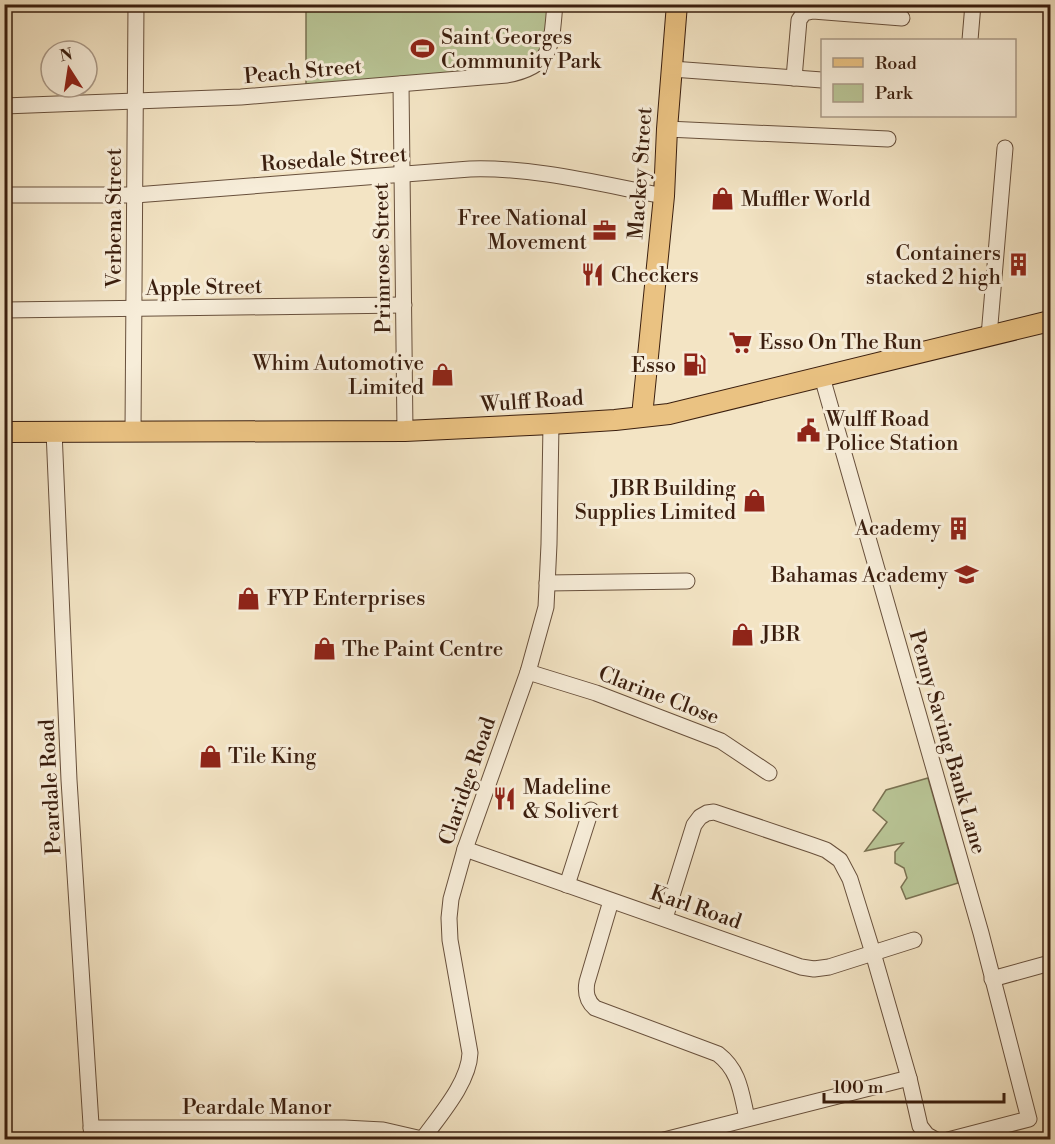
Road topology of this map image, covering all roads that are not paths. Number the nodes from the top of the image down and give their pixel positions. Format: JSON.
{"nodes":[{"id":1,"x":136,"y":4,"type":"edge"},
{"id":2,"x":555,"y":4,"type":"edge"},
{"id":3,"x":677,"y":4,"type":"edge"},
{"id":4,"x":973,"y":4,"type":"edge"},
{"id":5,"x":903,"y":18,"type":"dead end"},
{"id":6,"x":970,"y":39,"type":"edge"},
{"id":7,"x":672,"y":69,"type":"junction"},
{"id":8,"x":794,"y":78,"type":"junction"},
{"id":9,"x":821,"y":80,"type":"edge"},
{"id":10,"x":401,"y":84,"type":"junction"},
{"id":11,"x":136,"y":102,"type":"junction"},
{"id":12,"x":4,"y":106,"type":"edge"},
{"id":13,"x":667,"y":129,"type":"junction"},
{"id":14,"x":888,"y":139,"type":"dead end"},
{"id":15,"x":1005,"y":148,"type":"dead end"},
{"id":16,"x":402,"y":175,"type":"junction"},
{"id":17,"x":4,"y":195,"type":"edge"},
{"id":18,"x":135,"y":195,"type":"junction"},
{"id":19,"x":664,"y":196,"type":"junction"},
{"id":20,"x":404,"y":305,"type":"junction"},
{"id":21,"x":134,"y":309,"type":"junction"},
{"id":22,"x":4,"y":310,"type":"edge"},
{"id":23,"x":1050,"y":321,"type":"edge"},
{"id":24,"x":988,"y":336,"type":"junction"},
{"id":25,"x":822,"y":377,"type":"junction"},
{"id":26,"x":642,"y":416,"type":"junction"},
{"id":27,"x":552,"y":424,"type":"junction"},
{"id":28,"x":133,"y":431,"type":"junction"},
{"id":29,"x":405,"y":431,"type":"junction"},
{"id":30,"x":4,"y":432,"type":"edge"},
{"id":31,"x":54,"y":432,"type":"junction"},
{"id":32,"x":687,"y":581,"type":"dead end"},
{"id":33,"x":547,"y":583,"type":"junction"},
{"id":34,"x":528,"y":672,"type":"junction"},
{"id":35,"x":769,"y":772,"type":"dead end"},
{"id":36,"x":591,"y":810,"type":"dead end"},
{"id":37,"x":465,"y":849,"type":"junction"},
{"id":38,"x":567,"y":885,"type":"junction"},
{"id":39,"x":611,"y":901,"type":"junction"},
{"id":40,"x":665,"y":918,"type":"junction"},
{"id":41,"x":914,"y":940,"type":"dead end"},
{"id":42,"x":873,"y":953,"type":"junction"},
{"id":43,"x":1050,"y":963,"type":"edge"},
{"id":44,"x":992,"y":979,"type":"junction"},
{"id":45,"x":909,"y":1078,"type":"junction"},
{"id":46,"x":747,"y":1118,"type":"junction"},
{"id":47,"x":91,"y":1134,"type":"edge"},
{"id":48,"x":422,"y":1139,"type":"edge"},
{"id":49,"x":664,"y":1140,"type":"edge"},
{"id":50,"x":936,"y":1140,"type":"edge"},
{"id":51,"x":948,"y":1140,"type":"edge"}],
"edges":[{"from":1,"to":11,"type":"street","name":"Verbena Street"},
{"from":2,"to":10,"type":"street","name":"Peach Street"},
{"from":3,"to":7,"type":"main road","name":"Mackey Street"},
{"from":4,"to":6,"type":"street"},
{"from":5,"to":8,"type":"street"},
{"from":7,"to":8,"type":"street"},
{"from":7,"to":13,"type":"main road","name":"Mackey Street"},
{"from":8,"to":9,"type":"street"},
{"from":10,"to":11,"type":"street","name":"Peach Street"},
{"from":10,"to":16,"type":"street","name":"Primrose Street"},
{"from":11,"to":12,"type":"street","name":"Peach Street"},
{"from":11,"to":18,"type":"street","name":"Verbena Street"},
{"from":13,"to":14,"type":"street"},
{"from":13,"to":19,"type":"main road","name":"Mackey Street"},
{"from":15,"to":24,"type":"street"},
{"from":16,"to":18,"type":"street","name":"Rosedale Street"},
{"from":16,"to":19,"type":"street","name":"Rosedale Street"},
{"from":16,"to":20,"type":"street","name":"Primrose Street"},
{"from":17,"to":18,"type":"street","name":"Rosedale Street"},
{"from":18,"to":21,"type":"street","name":"Verbena Street"},
{"from":19,"to":26,"type":"main road","name":"Mackey Street"},
{"from":20,"to":21,"type":"street","name":"Apple Street"},
{"from":20,"to":29,"type":"street","name":"Primrose Street"},
{"from":21,"to":22,"type":"street","name":"Apple Street"},
{"from":21,"to":28,"type":"street","name":"Verbena Street"},
{"from":23,"to":24,"type":"main road","name":"Wulff Road"},
{"from":24,"to":25,"type":"main road","name":"Wulff Road"},
{"from":25,"to":26,"type":"main road","name":"Wulff Road"},
{"from":25,"to":44,"type":"street","name":"Penny Saving Bank Lane"},
{"from":26,"to":27,"type":"main road","name":"Wulff Road"},
{"from":27,"to":29,"type":"main road","name":"Wulff Road"},
{"from":27,"to":33,"type":"street","name":"Claridge Road"},
{"from":28,"to":29,"type":"main road","name":"Wulff Road"},
{"from":28,"to":31,"type":"main road","name":"Wulff Road"},
{"from":30,"to":31,"type":"main road","name":"Wulff Road"},
{"from":31,"to":47,"type":"street","name":"Peardale Road"},
{"from":32,"to":33,"type":"street"},
{"from":33,"to":34,"type":"street","name":"Claridge Road"},
{"from":34,"to":35,"type":"street","name":"Clarine Close"},
{"from":34,"to":37,"type":"street","name":"Claridge Road"},
{"from":36,"to":38,"type":"street"},
{"from":37,"to":38,"type":"street","name":"Karl Road"},
{"from":37,"to":48,"type":"street","name":"Claridge Road"},
{"from":38,"to":39,"type":"street","name":"Karl Road"},
{"from":39,"to":40,"type":"street","name":"Karl Road"},
{"from":39,"to":46,"type":"street"},
{"from":40,"to":42,"type":"street","name":"Karl Road"},
{"from":40,"to":42,"type":"street"},
{"from":41,"to":42,"type":"street","name":"Karl Road"},
{"from":42,"to":45,"type":"street"},
{"from":43,"to":44,"type":"street"},
{"from":44,"to":51,"type":"street","name":"Penny Saving Bank Lane"},
{"from":45,"to":46,"type":"street"},
{"from":45,"to":50,"type":"street"},
{"from":46,"to":49,"type":"street"},
{"from":47,"to":48,"type":"street","name":"Peardale Manor"}]}
